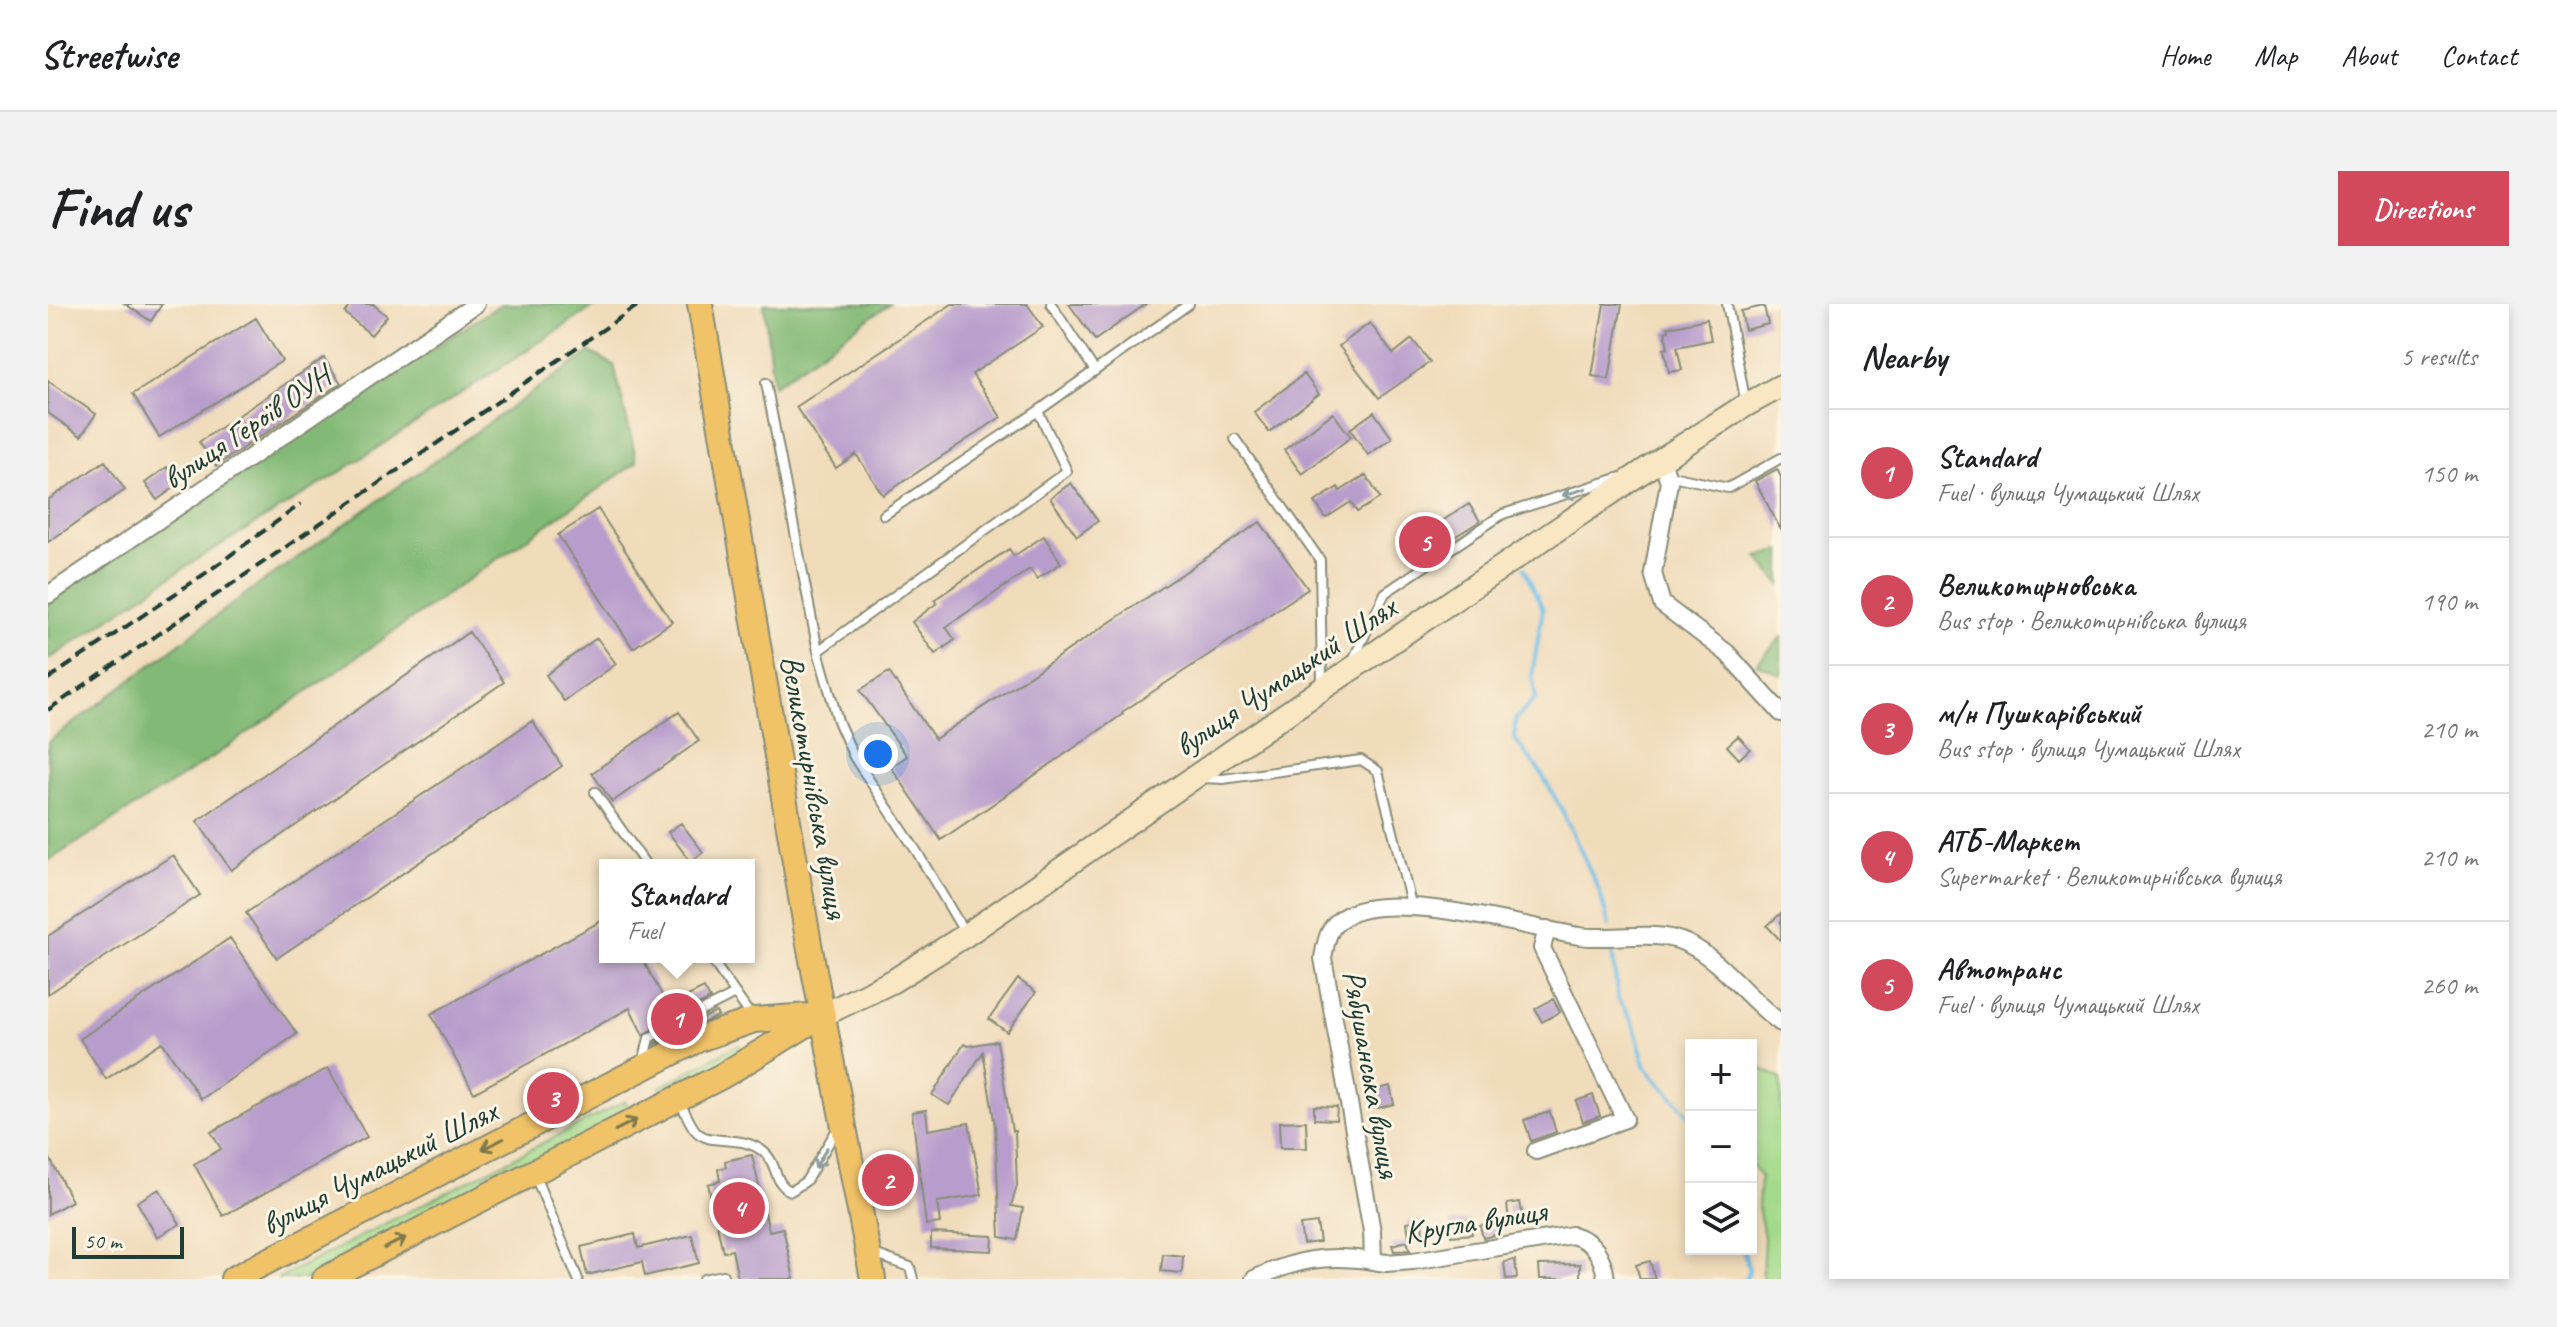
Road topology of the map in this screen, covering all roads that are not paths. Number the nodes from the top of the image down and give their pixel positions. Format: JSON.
{"nodes":[{"id":1,"x":476,"y":304,"type":"edge"},
{"id":2,"x":1051,"y":304,"type":"edge"},
{"id":3,"x":1189,"y":304,"type":"edge"},
{"id":4,"x":1727,"y":304,"type":"edge"},
{"id":5,"x":701,"y":310,"type":"edge"},
{"id":6,"x":1095,"y":371,"type":"junction"},
{"id":7,"x":766,"y":383,"type":"dead end"},
{"id":8,"x":1781,"y":386,"type":"edge"},
{"id":9,"x":1746,"y":405,"type":"junction"},
{"id":10,"x":1038,"y":411,"type":"junction"},
{"id":11,"x":1235,"y":439,"type":"dead end"},
{"id":12,"x":1781,"y":458,"type":"edge"},
{"id":13,"x":1659,"y":468,"type":"junction"},
{"id":14,"x":884,"y":515,"type":"dead end"},
{"id":15,"x":48,"y":595,"type":"edge"},
{"id":16,"x":818,"y":651,"type":"junction"},
{"id":17,"x":1347,"y":672,"type":"junction"},
{"id":18,"x":1322,"y":689,"type":"junction"},
{"id":19,"x":1781,"y":713,"type":"edge"},
{"id":20,"x":1194,"y":777,"type":"junction"},
{"id":21,"x":595,"y":792,"type":"dead end"},
{"id":22,"x":642,"y":859,"type":"edge"},
{"id":23,"x":1412,"y":908,"type":"junction"},
{"id":24,"x":1547,"y":929,"type":"junction"},
{"id":25,"x":966,"y":935,"type":"junction"},
{"id":26,"x":714,"y":963,"type":"edge"},
{"id":27,"x":735,"y":994,"type":"junction"},
{"id":28,"x":823,"y":1015,"type":"junction"},
{"id":29,"x":754,"y":1020,"type":"junction"},
{"id":30,"x":1781,"y":1023,"type":"edge"},
{"id":31,"x":642,"y":1068,"type":"junction"},
{"id":32,"x":670,"y":1102,"type":"junction"},
{"id":33,"x":842,"y":1121,"type":"junction"},
{"id":34,"x":1536,"y":1151,"type":"dead end"},
{"id":35,"x":533,"y":1172,"type":"junction"},
{"id":36,"x":867,"y":1251,"type":"junction"},
{"id":37,"x":1373,"y":1261,"type":"junction"},
{"id":38,"x":233,"y":1279,"type":"edge"},
{"id":39,"x":325,"y":1279,"type":"edge"},
{"id":40,"x":578,"y":1279,"type":"edge"},
{"id":41,"x":704,"y":1279,"type":"edge"},
{"id":42,"x":724,"y":1279,"type":"edge"},
{"id":43,"x":873,"y":1279,"type":"edge"},
{"id":44,"x":913,"y":1279,"type":"edge"},
{"id":45,"x":1254,"y":1279,"type":"edge"},
{"id":46,"x":1606,"y":1279,"type":"edge"}],
"edges":[{"from":1,"to":15,"type":"street","name":"вулиця Героїв ОУН"},
{"from":2,"to":6,"type":"lane"},
{"from":3,"to":6,"type":"lane"},
{"from":4,"to":9,"type":"lane"},
{"from":5,"to":28,"type":"main road","name":"Великотирнівська вулиця"},
{"from":6,"to":10,"type":"lane"},
{"from":7,"to":16,"type":"lane"},
{"from":8,"to":9,"type":"main road","name":"вулиця Чумацький Шлях"},
{"from":9,"to":13,"type":"main road","name":"вулиця Чумацький Шлях"},
{"from":10,"to":14,"type":"lane"},
{"from":10,"to":16,"type":"lane"},
{"from":11,"to":18,"type":"lane"},
{"from":12,"to":13,"type":"lane"},
{"from":13,"to":17,"type":"main road","name":"вулиця Чумацький Шлях"},
{"from":13,"to":17,"type":"lane","one_way":true},
{"from":13,"to":19,"type":"street"},
{"from":16,"to":25,"type":"lane"},
{"from":17,"to":18,"type":"main road","name":"вулиця Чумацький Шлях"},
{"from":18,"to":20,"type":"main road","name":"вулиця Чумацький Шлях"},
{"from":20,"to":23,"type":"lane"},
{"from":20,"to":25,"type":"main road","name":"вулиця Чумацький Шлях"},
{"from":21,"to":22,"type":"lane"},
{"from":23,"to":24,"type":"street","name":"Рябушанська вулиця"},
{"from":23,"to":37,"type":"street","name":"Рябушанська вулиця"},
{"from":24,"to":30,"type":"street","name":"Рябушанська вулиця"},
{"from":24,"to":34,"type":"street"},
{"from":25,"to":28,"type":"main road","name":"вулиця Чумацький Шлях"},
{"from":26,"to":27,"type":"lane"},
{"from":27,"to":29,"type":"lane"},
{"from":27,"to":31,"type":"lane"},
{"from":28,"to":29,"type":"main road","name":"вулиця Чумацький Шлях"},
{"from":28,"to":32,"type":"main road","name":"вулиця Чумацький Шлях"},
{"from":28,"to":33,"type":"main road","name":"Великотирнівська вулиця"},
{"from":29,"to":31,"type":"main road","name":"вулиця Чумацький Шлях"},
{"from":31,"to":32,"type":"main road"},
{"from":31,"to":38,"type":"main road","name":"вулиця Чумацький Шлях","one_way":true},
{"from":33,"to":32,"type":"lane","one_way":true},
{"from":35,"to":32,"type":"main road","name":"вулиця Чумацький Шлях","one_way":true},
{"from":33,"to":36,"type":"main road","name":"Великотирнівська вулиця"},
{"from":39,"to":35,"type":"main road","name":"вулиця Чумацький Шлях","one_way":true},
{"from":35,"to":40,"type":"lane"},
{"from":36,"to":43,"type":"main road","name":"Великотирнівська вулиця"},
{"from":36,"to":44,"type":"lane"},
{"from":37,"to":45,"type":"street"},
{"from":37,"to":46,"type":"street","name":"Кругла вулиця"},
{"from":41,"to":42,"type":"lane"}]}
